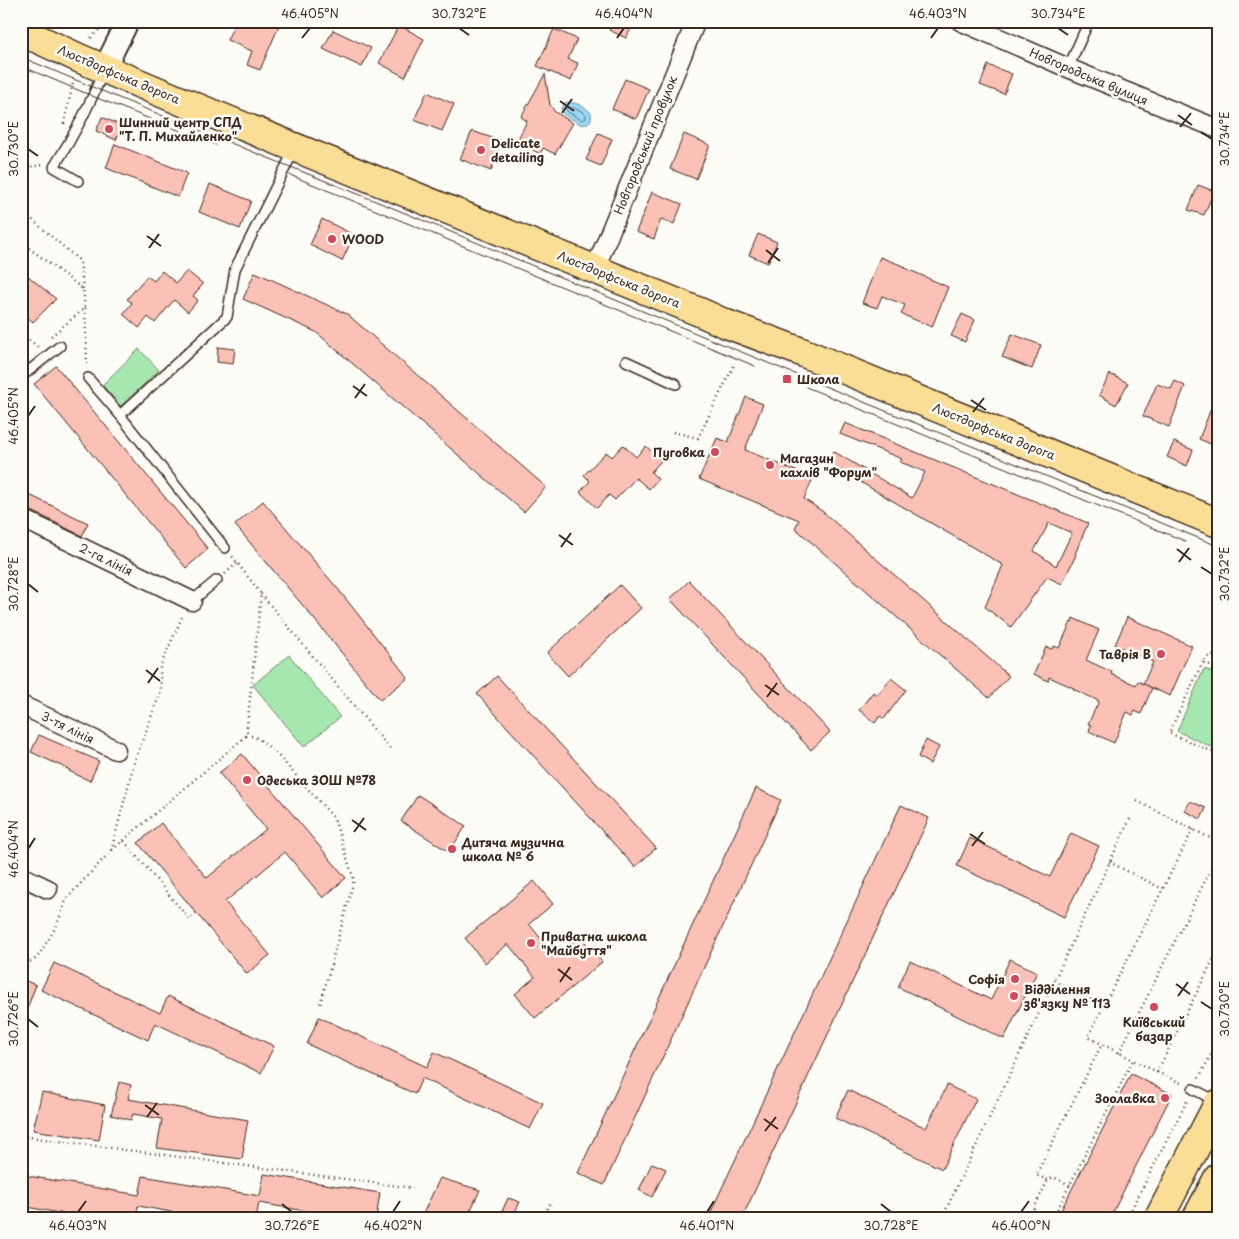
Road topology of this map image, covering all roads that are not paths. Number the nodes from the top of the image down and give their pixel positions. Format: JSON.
{"nodes":[{"id":1,"x":128,"y":21,"type":"edge"},
{"id":2,"x":696,"y":21,"type":"edge"},
{"id":3,"x":960,"y":21,"type":"edge"},
{"id":4,"x":1089,"y":21,"type":"edge"},
{"id":5,"x":33,"y":31,"type":"edge"},
{"id":6,"x":1068,"y":68,"type":"junction"},
{"id":7,"x":104,"y":69,"type":"junction"},
{"id":8,"x":1218,"y":128,"type":"edge"},
{"id":9,"x":295,"y":147,"type":"junction"},
{"id":10,"x":78,"y":181,"type":"dead end"},
{"id":11,"x":595,"y":269,"type":"junction"},
{"id":12,"x":60,"y":346,"type":"dead end"},
{"id":13,"x":626,"y":361,"type":"dead end"},
{"id":14,"x":21,"y":377,"type":"edge"},
{"id":15,"x":88,"y":378,"type":"road end"},
{"id":16,"x":676,"y":384,"type":"dead end"},
{"id":17,"x":120,"y":415,"type":"junction"},
{"id":18,"x":21,"y":518,"type":"edge"},
{"id":19,"x":1218,"y":523,"type":"edge"},
{"id":20,"x":225,"y":548,"type":"road end"},
{"id":21,"x":217,"y":580,"type":"dead end"},
{"id":22,"x":192,"y":601,"type":"joint"},
{"id":23,"x":21,"y":704,"type":"edge"},
{"id":24,"x":116,"y":750,"type":"dead end"},
{"id":25,"x":21,"y":876,"type":"edge"},
{"id":26,"x":48,"y":889,"type":"dead end"},
{"id":27,"x":1193,"y":1089,"type":"road end"},
{"id":28,"x":1218,"y":1103,"type":"edge"},
{"id":29,"x":1218,"y":1178,"type":"edge"},
{"id":30,"x":1159,"y":1218,"type":"edge"},
{"id":31,"x":1197,"y":1218,"type":"edge"}],
"edges":[{"from":1,"to":7,"type":"street"},
{"from":2,"to":11,"type":"street","name":"Новгородський провулок"},
{"from":3,"to":6,"type":"street","name":"Новгородська вулиця"},
{"from":4,"to":6,"type":"lane"},
{"from":5,"to":7,"type":"main road","name":"Люстдорфська дорога"},
{"from":6,"to":8,"type":"street","name":"Новгородська вулиця"},
{"from":7,"to":9,"type":"main road","name":"Люстдорфська дорога"},
{"from":7,"to":10,"type":"lane"},
{"from":9,"to":11,"type":"main road","name":"Люстдорфська дорога"},
{"from":9,"to":17,"type":"lane"},
{"from":11,"to":19,"type":"main road","name":"Люстдорфська дорога"},
{"from":12,"to":14,"type":"lane"},
{"from":13,"to":16,"type":"lane"},
{"from":15,"to":17,"type":"lane"},
{"from":17,"to":20,"type":"lane"},
{"from":18,"to":22,"type":"street","name":"2-га лінія"},
{"from":21,"to":22,"type":"lane"},
{"from":23,"to":24,"type":"street","name":"3-тя лінія"},
{"from":25,"to":26,"type":"street"},
{"from":27,"to":28,"type":"lane"},
{"from":28,"to":30,"type":"main road"},
{"from":29,"to":31,"type":"main road"}]}
